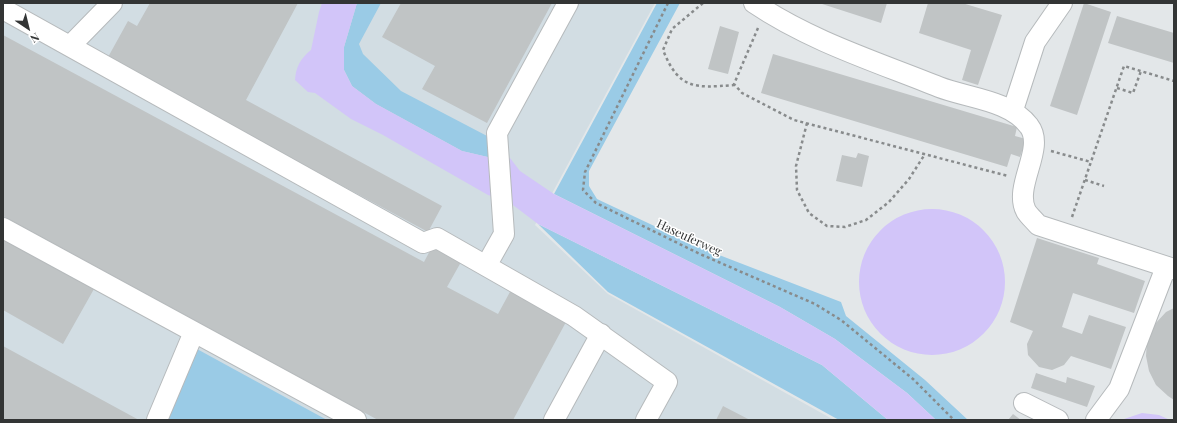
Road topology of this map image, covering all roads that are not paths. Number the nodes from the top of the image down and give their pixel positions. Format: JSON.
{"nodes":[{"id":1,"x":112,"y":3,"type":"edge"},
{"id":2,"x":568,"y":3,"type":"edge"},
{"id":3,"x":1062,"y":3,"type":"edge"},
{"id":4,"x":760,"y":7,"type":"edge"},
{"id":5,"x":3,"y":9,"type":"edge"},
{"id":6,"x":70,"y":46,"type":"junction"},
{"id":7,"x":1013,"y":110,"type":"junction"},
{"id":8,"x":3,"y":228,"type":"edge"},
{"id":9,"x":486,"y":266,"type":"junction"},
{"id":10,"x":1170,"y":268,"type":"edge"},
{"id":11,"x":194,"y":332,"type":"junction"},
{"id":12,"x":601,"y":334,"type":"junction"},
{"id":13,"x":1024,"y":403,"type":"dead end"},
{"id":14,"x":157,"y":420,"type":"edge"},
{"id":15,"x":356,"y":420,"type":"edge"},
{"id":16,"x":554,"y":420,"type":"edge"},
{"id":17,"x":646,"y":420,"type":"edge"},
{"id":18,"x":1058,"y":420,"type":"edge"},
{"id":19,"x":1096,"y":420,"type":"edge"}],
"edges":[{"from":1,"to":6,"type":"lane"},
{"from":2,"to":9,"type":"lane"},
{"from":3,"to":7,"type":"lane"},
{"from":4,"to":7,"type":"lane"},
{"from":5,"to":6,"type":"lane"},
{"from":6,"to":9,"type":"lane"},
{"from":7,"to":10,"type":"lane"},
{"from":8,"to":11,"type":"lane"},
{"from":9,"to":12,"type":"lane"},
{"from":10,"to":19,"type":"lane"},
{"from":11,"to":14,"type":"lane"},
{"from":11,"to":15,"type":"lane"},
{"from":12,"to":16,"type":"lane"},
{"from":12,"to":17,"type":"lane"},
{"from":13,"to":18,"type":"lane"}]}
